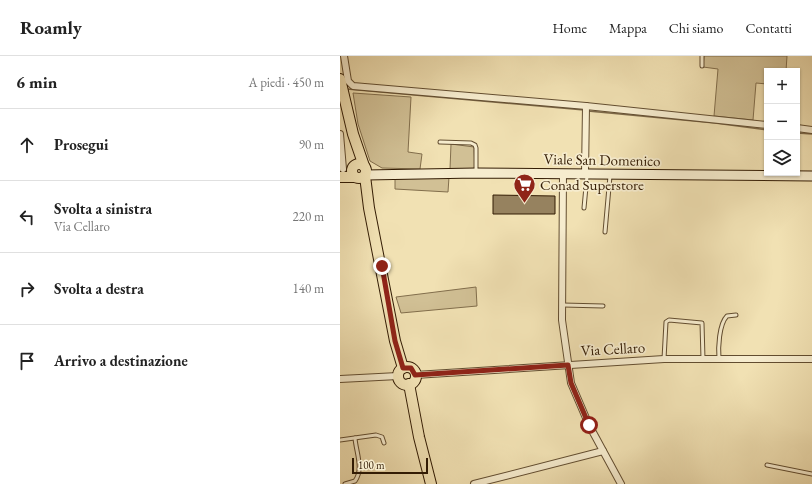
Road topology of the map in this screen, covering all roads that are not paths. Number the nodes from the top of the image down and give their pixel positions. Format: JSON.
{"nodes":[{"id":1,"x":344,"y":56,"type":"edge"},
{"id":2,"x":702,"y":56,"type":"edge"},
{"id":3,"x":702,"y":66,"type":"dead end"},
{"id":4,"x":341,"y":85,"type":"edge"},
{"id":5,"x":586,"y":109,"type":"junction"},
{"id":6,"x":764,"y":125,"type":"edge"},
{"id":7,"x":800,"y":128,"type":"edge"},
{"id":8,"x":812,"y":130,"type":"edge"},
{"id":9,"x":340,"y":134,"type":"edge"},
{"id":10,"x":440,"y":142,"type":"dead end"},
{"id":11,"x":354,"y":171,"type":"edge"},
{"id":12,"x":476,"y":173,"type":"junction"},
{"id":13,"x":562,"y":174,"type":"junction"},
{"id":14,"x":586,"y":174,"type":"junction"},
{"id":15,"x":610,"y":174,"type":"junction"},
{"id":16,"x":812,"y":176,"type":"edge"},
{"id":17,"x":584,"y":208,"type":"dead end"},
{"id":18,"x":605,"y":232,"type":"dead end"},
{"id":19,"x":562,"y":305,"type":"junction"},
{"id":20,"x":603,"y":306,"type":"dead end"},
{"id":21,"x":736,"y":315,"type":"dead end"},
{"id":22,"x":664,"y":359,"type":"junction"},
{"id":23,"x":703,"y":359,"type":"junction"},
{"id":24,"x":719,"y":359,"type":"junction"},
{"id":25,"x":812,"y":359,"type":"edge"},
{"id":26,"x":568,"y":365,"type":"junction"},
{"id":27,"x":400,"y":372,"type":"junction"},
{"id":28,"x":415,"y":375,"type":"junction"},
{"id":29,"x":340,"y":379,"type":"edge"},
{"id":30,"x":408,"y":384,"type":"junction"},
{"id":31,"x":355,"y":438,"type":"junction"},
{"id":32,"x":340,"y":440,"type":"edge"},
{"id":33,"x":384,"y":443,"type":"dead end"},
{"id":34,"x":603,"y":451,"type":"junction"},
{"id":35,"x":767,"y":465,"type":"dead end"},
{"id":36,"x":812,"y":474,"type":"edge"},
{"id":37,"x":346,"y":484,"type":"edge"},
{"id":38,"x":431,"y":484,"type":"edge"},
{"id":39,"x":474,"y":484,"type":"edge"},
{"id":40,"x":621,"y":484,"type":"edge"}],
"edges":[{"from":1,"to":5,"type":"street"},
{"from":2,"to":3,"type":"lane"},
{"from":4,"to":11,"type":"main road"},
{"from":5,"to":6,"type":"street"},
{"from":5,"to":14,"type":"street"},
{"from":7,"to":8,"type":"street"},
{"from":9,"to":11,"type":"street"},
{"from":10,"to":12,"type":"lane"},
{"from":11,"to":12,"type":"main road","name":"Viale San Domenico"},
{"from":11,"to":27,"type":"main road"},
{"from":12,"to":13,"type":"main road","name":"Viale San Domenico"},
{"from":13,"to":14,"type":"main road","name":"Viale San Domenico"},
{"from":13,"to":19,"type":"street"},
{"from":14,"to":15,"type":"main road","name":"Viale San Domenico"},
{"from":14,"to":17,"type":"lane"},
{"from":15,"to":16,"type":"main road","name":"Viale San Domenico"},
{"from":15,"to":18,"type":"lane"},
{"from":19,"to":20,"type":"lane"},
{"from":19,"to":26,"type":"street"},
{"from":21,"to":24,"type":"lane"},
{"from":22,"to":23,"type":"street","name":"Via Cellaro"},
{"from":22,"to":23,"type":"lane"},
{"from":22,"to":26,"type":"street","name":"Via Cellaro"},
{"from":23,"to":24,"type":"street","name":"Via Cellaro"},
{"from":24,"to":25,"type":"street","name":"Via Cellaro"},
{"from":26,"to":28,"type":"street","name":"Via Cellaro"},
{"from":26,"to":34,"type":"street"},
{"from":27,"to":28,"type":"main road"},
{"from":27,"to":29,"type":"street"},
{"from":27,"to":30,"type":"main road"},
{"from":28,"to":30,"type":"main road"},
{"from":30,"to":38,"type":"main road"},
{"from":31,"to":32,"type":"lane"},
{"from":31,"to":33,"type":"lane"},
{"from":31,"to":37,"type":"lane"},
{"from":34,"to":39,"type":"street"},
{"from":34,"to":40,"type":"street"},
{"from":35,"to":36,"type":"lane"}]}
